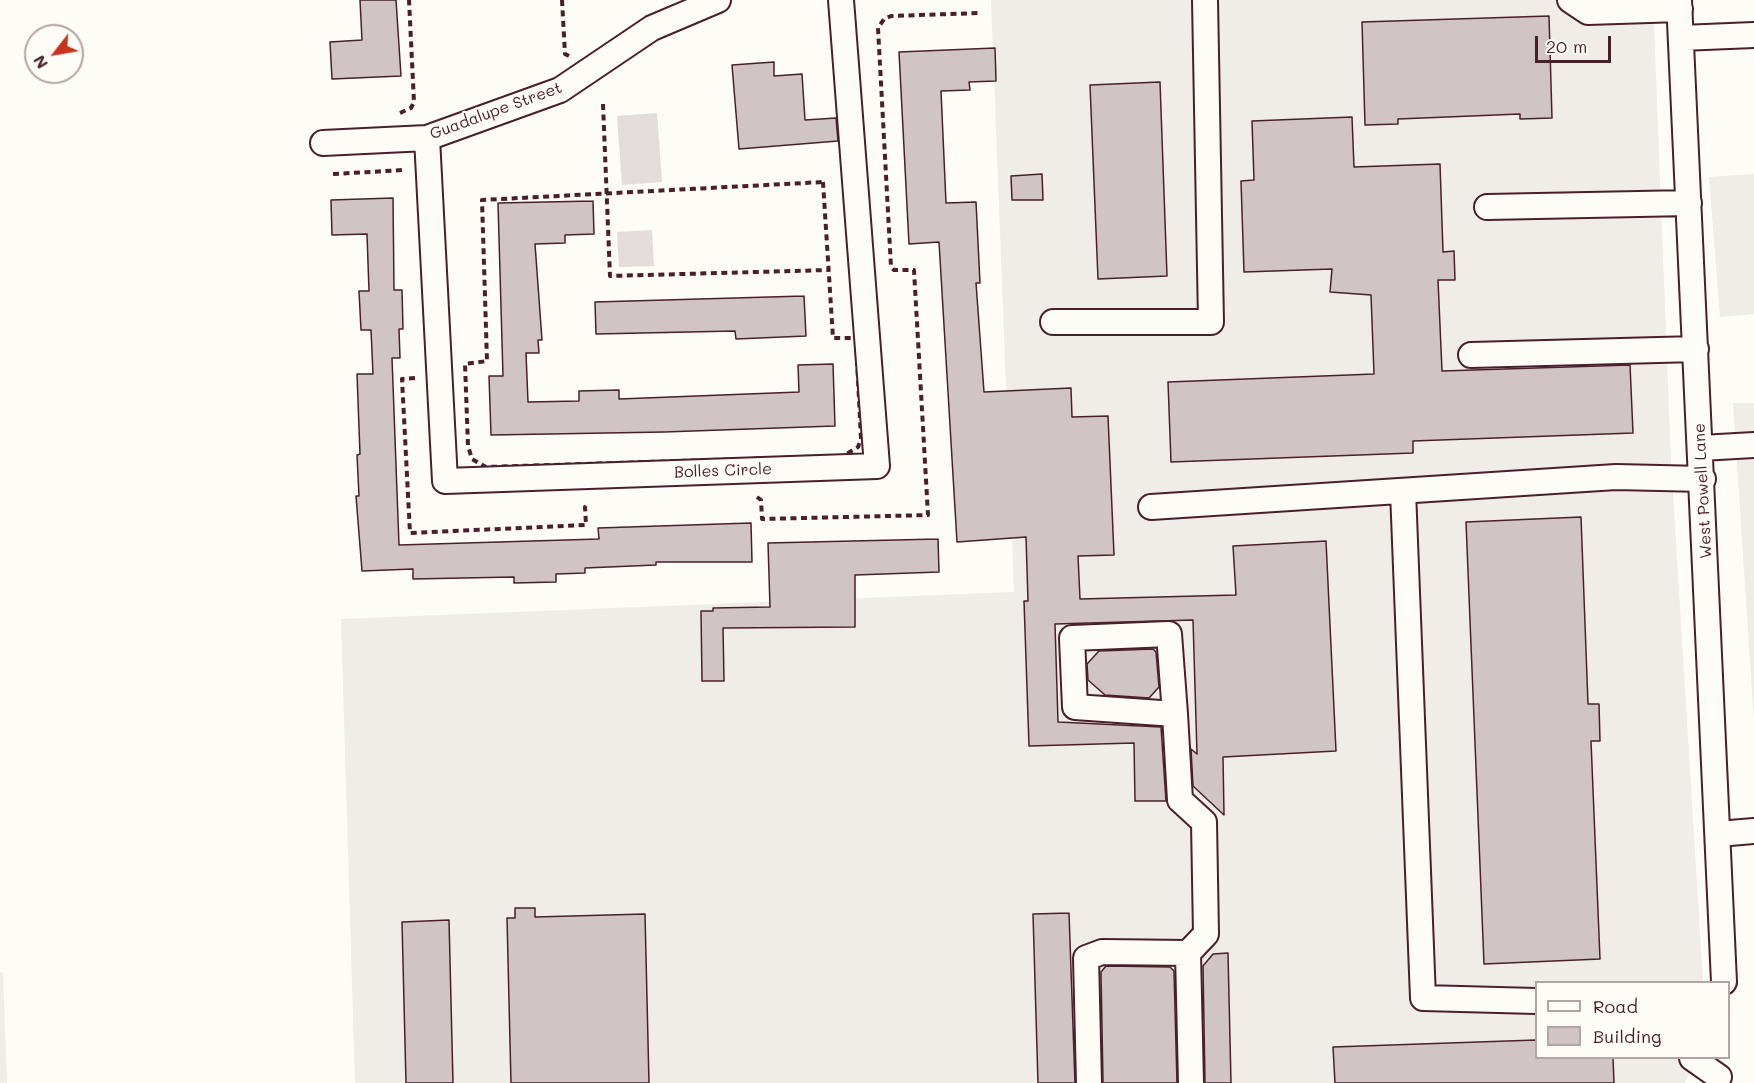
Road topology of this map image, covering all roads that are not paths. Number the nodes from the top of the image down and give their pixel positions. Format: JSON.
{"nodes":[{"id":1,"x":718,"y":0,"type":"edge"},
{"id":2,"x":841,"y":0,"type":"edge"},
{"id":3,"x":1205,"y":0,"type":"edge"},
{"id":4,"x":1569,"y":0,"type":"edge"},
{"id":5,"x":1679,"y":4,"type":"edge"},
{"id":6,"x":1754,"y":35,"type":"edge"},
{"id":7,"x":1681,"y":38,"type":"junction"},
{"id":8,"x":427,"y":138,"type":"junction"},
{"id":9,"x":323,"y":143,"type":"dead end"},
{"id":10,"x":1689,"y":203,"type":"junction"},
{"id":11,"x":1487,"y":207,"type":"dead end"},
{"id":12,"x":1053,"y":322,"type":"dead end"},
{"id":13,"x":1696,"y":349,"type":"junction"},
{"id":14,"x":1471,"y":355,"type":"dead end"},
{"id":15,"x":1754,"y":445,"type":"edge"},
{"id":16,"x":1701,"y":448,"type":"junction"},
{"id":17,"x":1703,"y":479,"type":"junction"},
{"id":18,"x":1403,"y":490,"type":"junction"},
{"id":19,"x":1151,"y":507,"type":"dead end"},
{"id":20,"x":1175,"y":714,"type":"junction"},
{"id":21,"x":1754,"y":831,"type":"edge"},
{"id":22,"x":1718,"y":834,"type":"junction"},
{"id":23,"x":1188,"y":952,"type":"junction"},
{"id":24,"x":1724,"y":981,"type":"edge"},
{"id":25,"x":1535,"y":1001,"type":"edge"},
{"id":26,"x":1694,"y":1059,"type":"edge"},
{"id":27,"x":1719,"y":1072,"type":"edge"},
{"id":28,"x":1089,"y":1083,"type":"edge"},
{"id":29,"x":1191,"y":1083,"type":"edge"}],
"edges":[{"from":1,"to":8,"type":"street","name":"Guadalupe Street"},
{"from":2,"to":8,"type":"street","name":"Bolles Circle"},
{"from":3,"to":12,"type":"street"},
{"from":4,"to":5,"type":"street"},
{"from":5,"to":7,"type":"street","name":"West Powell Lane"},
{"from":6,"to":7,"type":"street"},
{"from":7,"to":10,"type":"street","name":"West Powell Lane"},
{"from":8,"to":9,"type":"street","name":"Guadalupe Street"},
{"from":10,"to":11,"type":"street"},
{"from":10,"to":13,"type":"street","name":"West Powell Lane"},
{"from":13,"to":14,"type":"street"},
{"from":13,"to":16,"type":"street","name":"West Powell Lane"},
{"from":15,"to":16,"type":"street"},
{"from":16,"to":17,"type":"street","name":"West Powell Lane"},
{"from":17,"to":18,"type":"street"},
{"from":17,"to":22,"type":"street","name":"West Powell Lane"},
{"from":18,"to":19,"type":"street"},
{"from":18,"to":25,"type":"street"},
{"from":20,"to":20,"type":"street"},
{"from":20,"to":23,"type":"street"},
{"from":21,"to":22,"type":"street"},
{"from":22,"to":24,"type":"street","name":"West Powell Lane"},
{"from":23,"to":28,"type":"street"},
{"from":23,"to":29,"type":"street"},
{"from":26,"to":27,"type":"street"}]}
